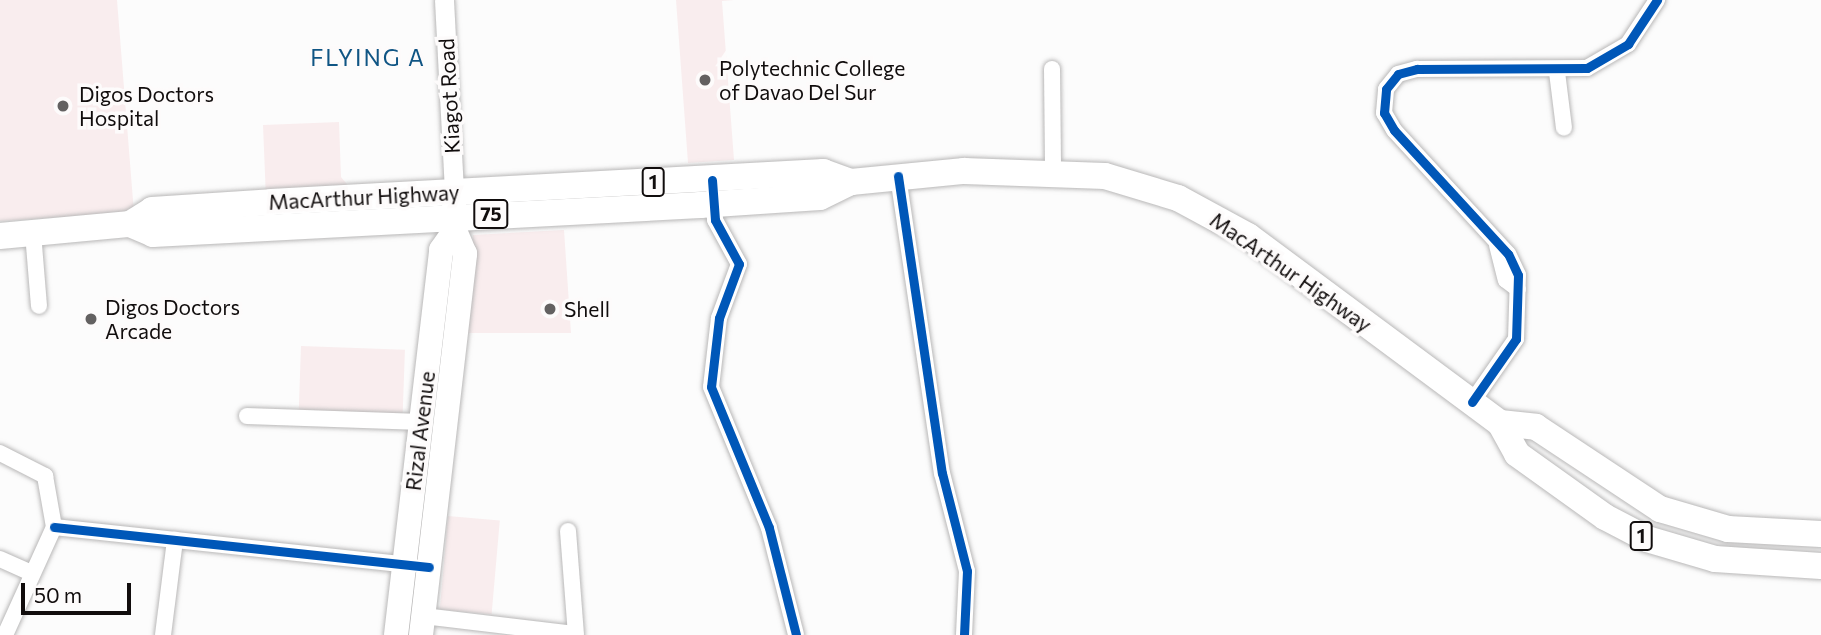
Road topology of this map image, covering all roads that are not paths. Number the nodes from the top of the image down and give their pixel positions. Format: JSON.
{"nodes":[{"id":1,"x":444,"y":0,"type":"edge"},
{"id":2,"x":1657,"y":0,"type":"edge"},
{"id":3,"x":1052,"y":69,"type":"dead end"},
{"id":4,"x":1557,"y":72,"type":"junction"},
{"id":5,"x":1564,"y":128,"type":"dead end"},
{"id":6,"x":1053,"y":170,"type":"junction"},
{"id":7,"x":898,"y":177,"type":"junction"},
{"id":8,"x":713,"y":192,"type":"junction"},
{"id":9,"x":454,"y":213,"type":"junction"},
{"id":10,"x":33,"y":233,"type":"junction"},
{"id":11,"x":0,"y":236,"type":"edge"},
{"id":12,"x":39,"y":306,"type":"dead end"},
{"id":13,"x":1472,"y":402,"type":"junction"},
{"id":14,"x":247,"y":416,"type":"dead end"},
{"id":15,"x":421,"y":422,"type":"junction"},
{"id":16,"x":1500,"y":423,"type":"junction"},
{"id":17,"x":0,"y":453,"type":"edge"},
{"id":18,"x":54,"y":527,"type":"junction"},
{"id":19,"x":568,"y":531,"type":"dead end"},
{"id":20,"x":1821,"y":534,"type":"edge"},
{"id":21,"x":175,"y":540,"type":"junction"},
{"id":22,"x":0,"y":559,"type":"edge"},
{"id":23,"x":417,"y":565,"type":"junction"},
{"id":24,"x":1821,"y":566,"type":"edge"},
{"id":25,"x":31,"y":573,"type":"junction"},
{"id":26,"x":422,"y":626,"type":"edge"},
{"id":27,"x":4,"y":631,"type":"edge"},
{"id":28,"x":163,"y":635,"type":"edge"},
{"id":29,"x":396,"y":635,"type":"edge"},
{"id":30,"x":575,"y":635,"type":"edge"},
{"id":31,"x":796,"y":635,"type":"edge"},
{"id":32,"x":964,"y":635,"type":"edge"}],
"edges":[{"from":1,"to":9,"type":"street","name":"Kiagot Road"},
{"from":2,"to":4,"type":"street"},
{"from":3,"to":6,"type":"street"},
{"from":4,"to":5,"type":"street"},
{"from":4,"to":13,"type":"street"},
{"from":6,"to":7,"type":"highway","name":"MacArthur Highway","number":"1"},
{"from":6,"to":13,"type":"highway","name":"MacArthur Highway","number":"1"},
{"from":7,"to":8,"type":"highway","name":"MacArthur Highway","number":"1"},
{"from":7,"to":32,"type":"street"},
{"from":8,"to":9,"type":"highway","name":"MacArthur Highway","number":"1"},
{"from":8,"to":31,"type":"street"},
{"from":9,"to":10,"type":"highway","name":"MacArthur Highway","number":"75"},
{"from":9,"to":15,"type":"main road","name":"Rizal Avenue"},
{"from":9,"to":23,"type":"main road","name":"Rizal Avenue"},
{"from":10,"to":11,"type":"highway","name":"MacArthur Highway","number":"75"},
{"from":10,"to":12,"type":"street"},
{"from":13,"to":16,"type":"highway","name":"MacArthur Highway","number":"1"},
{"from":14,"to":15,"type":"street"},
{"from":15,"to":23,"type":"main road","name":"Rizal Avenue"},
{"from":16,"to":20,"type":"highway","number":"1"},
{"from":16,"to":24,"type":"highway","name":"MacArthur Highway","number":"1"},
{"from":17,"to":18,"type":"street"},
{"from":18,"to":21,"type":"street"},
{"from":18,"to":25,"type":"street"},
{"from":19,"to":30,"type":"street"},
{"from":21,"to":23,"type":"street"},
{"from":21,"to":28,"type":"street"},
{"from":22,"to":25,"type":"street"},
{"from":23,"to":26,"type":"main road","name":"Rizal Avenue"},
{"from":23,"to":29,"type":"main road","name":"Rizal Avenue"},
{"from":25,"to":27,"type":"street"},
{"from":26,"to":30,"type":"street"}]}
